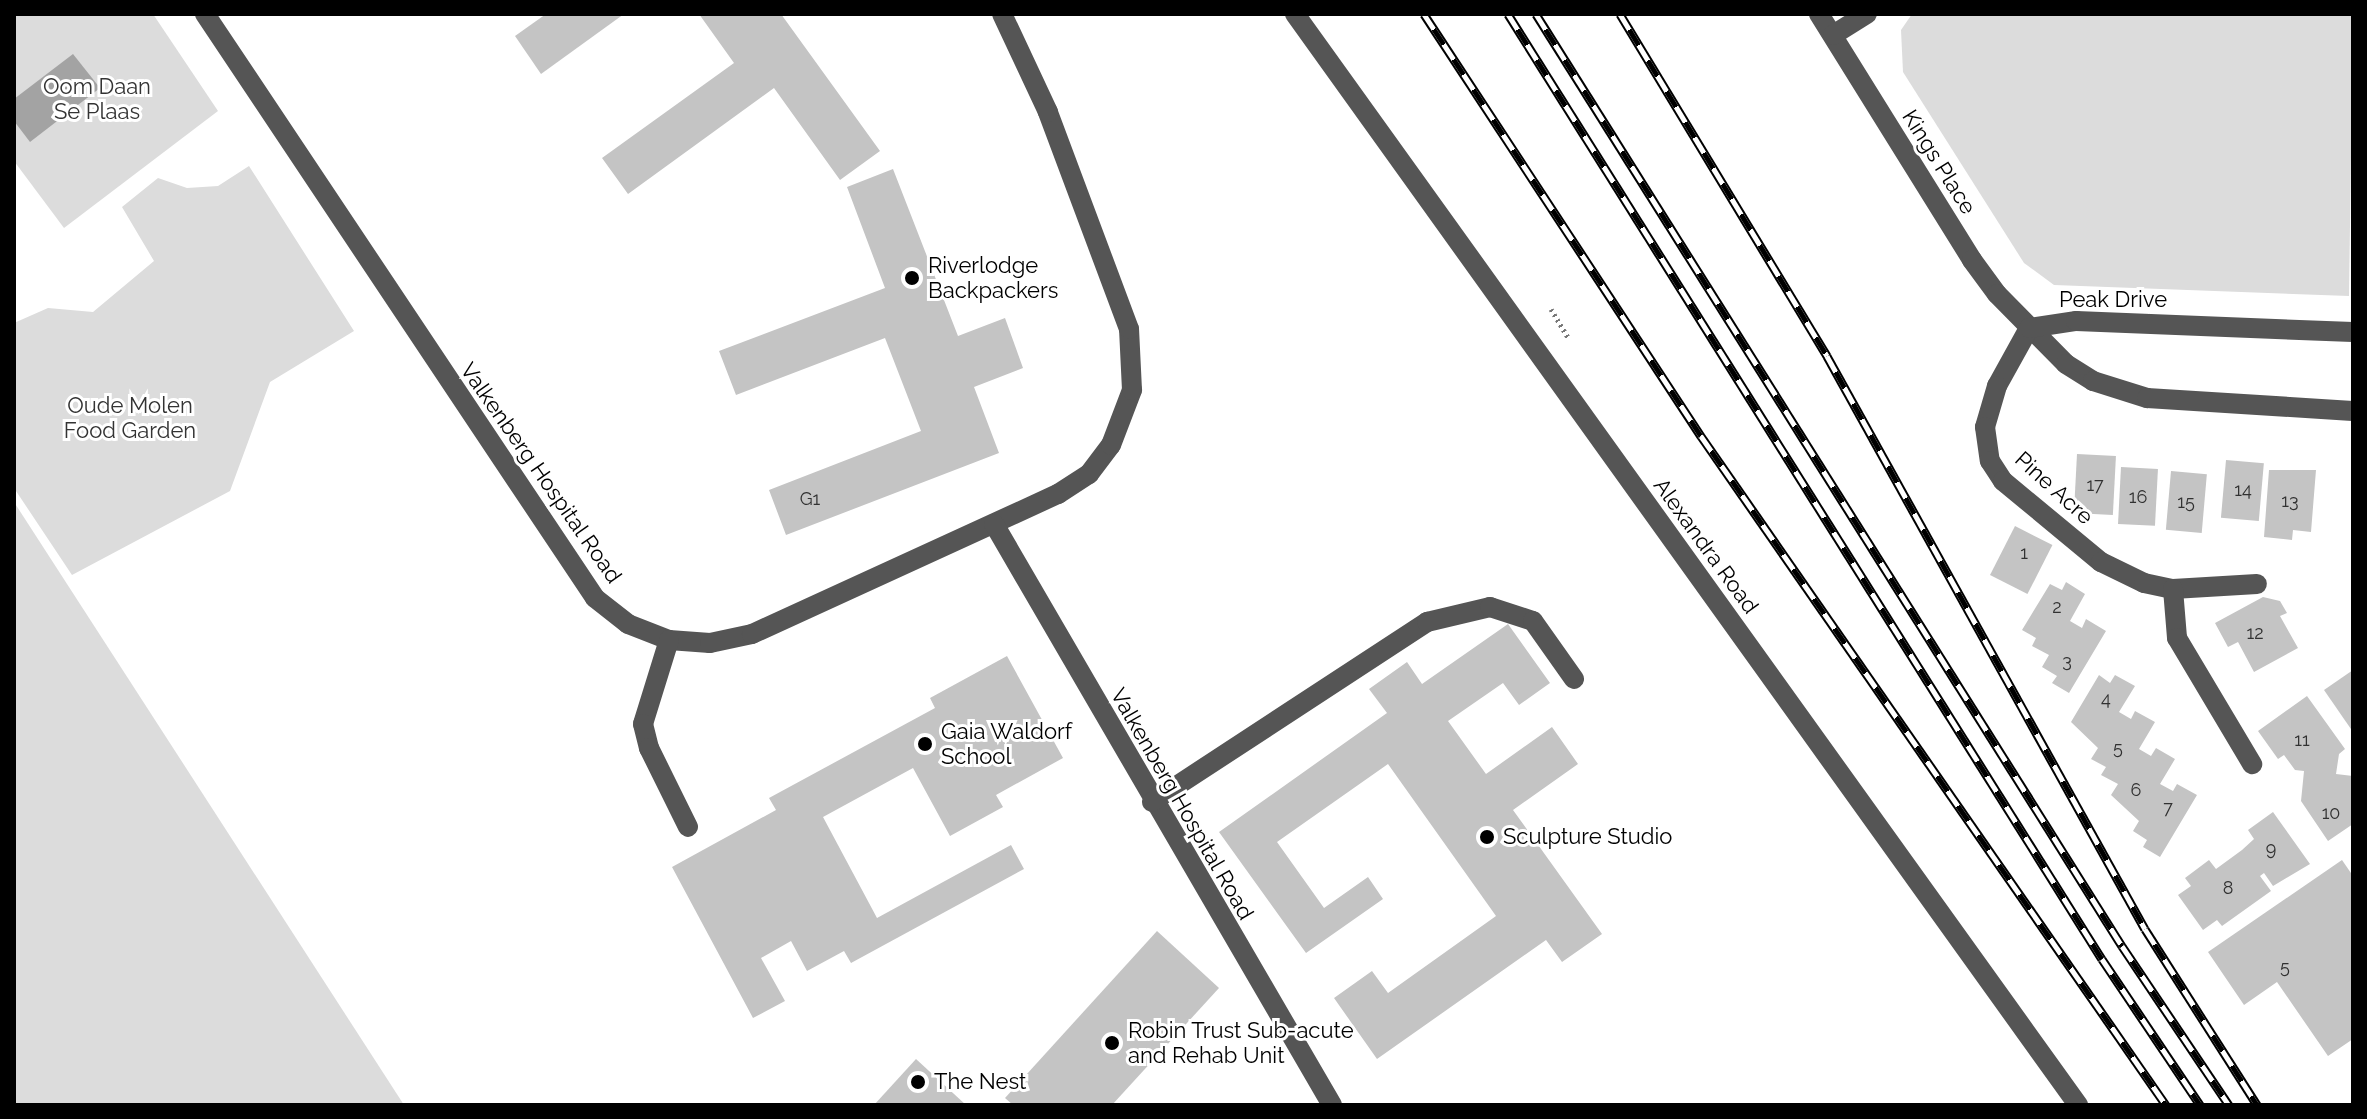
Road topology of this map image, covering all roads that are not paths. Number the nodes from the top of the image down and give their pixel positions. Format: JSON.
{"nodes":[{"id":1,"x":205,"y":14,"type":"edge"},
{"id":2,"x":1002,"y":14,"type":"edge"},
{"id":3,"x":1295,"y":14,"type":"edge"},
{"id":4,"x":1819,"y":14,"type":"edge"},
{"id":5,"x":1867,"y":14,"type":"edge"},
{"id":6,"x":1833,"y":35,"type":"junction"},
{"id":7,"x":2029,"y":328,"type":"junction"},
{"id":8,"x":2353,"y":332,"type":"edge"},
{"id":9,"x":2353,"y":411,"type":"edge"},
{"id":10,"x":994,"y":524,"type":"junction"},
{"id":11,"x":2257,"y":584,"type":"dead end"},
{"id":12,"x":2173,"y":589,"type":"junction"},
{"id":13,"x":669,"y":640,"type":"junction"},
{"id":14,"x":1574,"y":679,"type":"dead end"},
{"id":15,"x":2252,"y":764,"type":"dead end"},
{"id":16,"x":1152,"y":802,"type":"junction"},
{"id":17,"x":688,"y":827,"type":"dead end"},
{"id":18,"x":1332,"y":1105,"type":"edge"},
{"id":19,"x":2078,"y":1105,"type":"edge"}],
"edges":[{"from":1,"to":13,"type":"street","name":"Valkenberg Hospital Road"},
{"from":2,"to":10,"type":"street","name":"Valkenberg Hospital Road"},
{"from":3,"to":19,"type":"street","name":"Alexandra Road"},
{"from":4,"to":6,"type":"street","name":"Kings Place"},
{"from":5,"to":6,"type":"street"},
{"from":6,"to":7,"type":"street","name":"Kings Place"},
{"from":7,"to":8,"type":"street","name":"Peak Drive"},
{"from":7,"to":9,"type":"street","name":"Peak Drive"},
{"from":7,"to":12,"type":"street","name":"Pine Acre"},
{"from":10,"to":13,"type":"street","name":"Valkenberg Hospital Road"},
{"from":10,"to":16,"type":"street","name":"Valkenberg Hospital Road"},
{"from":11,"to":12,"type":"street","name":"Pine Acre"},
{"from":12,"to":15,"type":"street"},
{"from":13,"to":17,"type":"street"},
{"from":14,"to":16,"type":"street"},
{"from":16,"to":18,"type":"street","name":"Valkenberg Hospital Road"}]}
